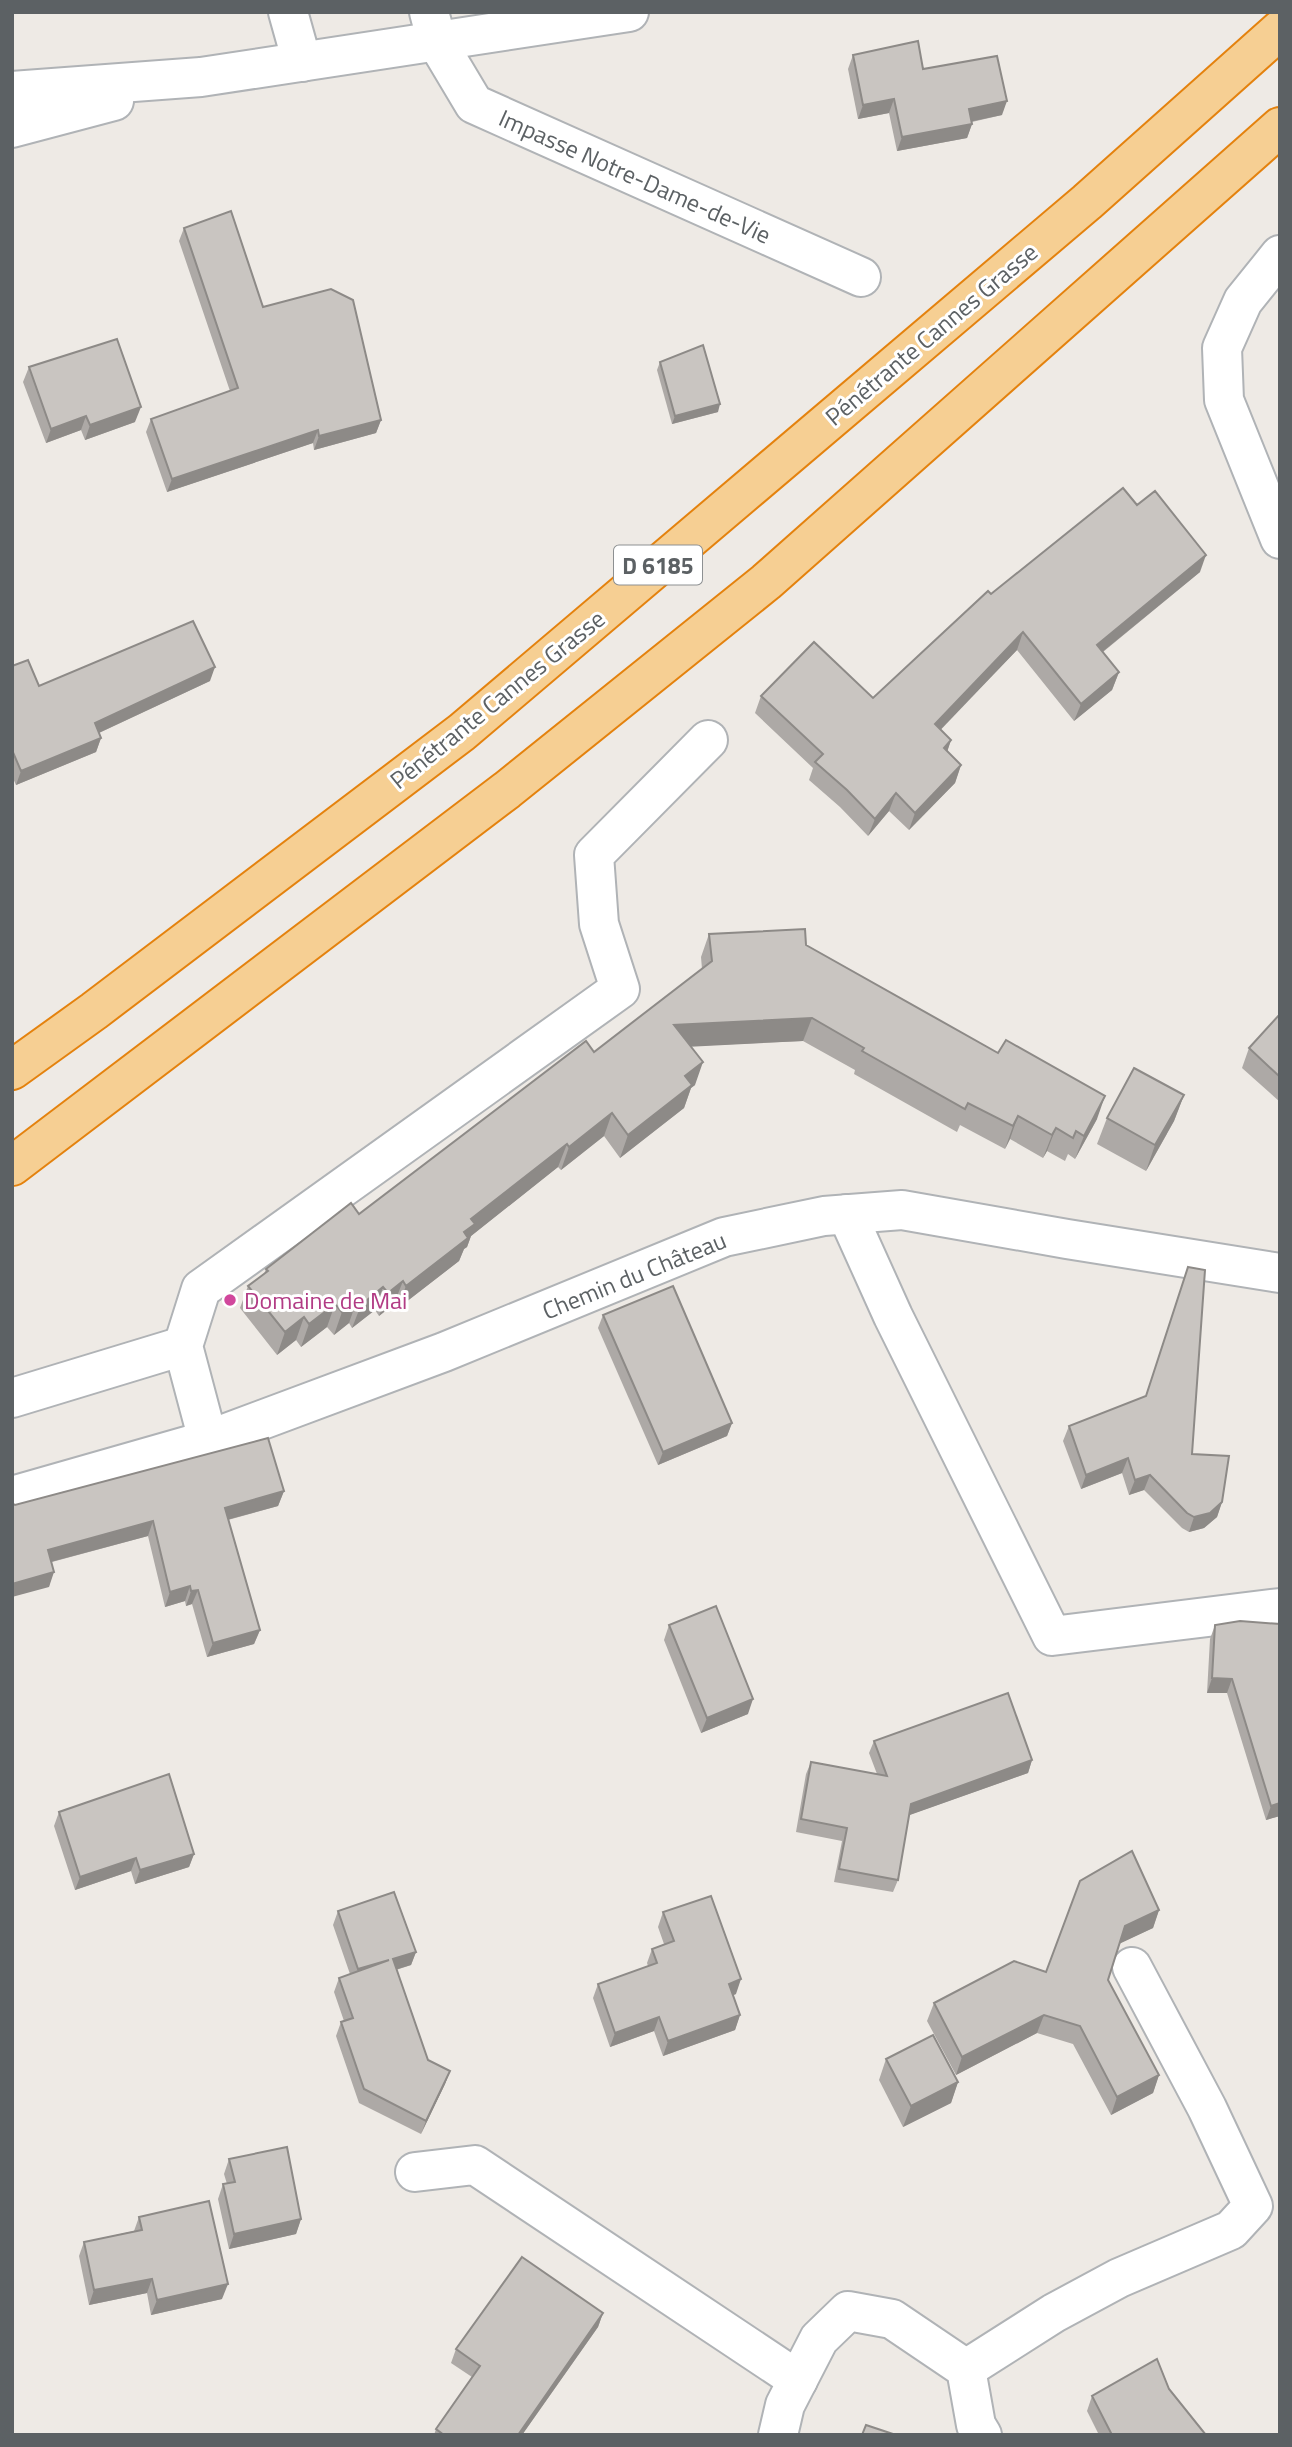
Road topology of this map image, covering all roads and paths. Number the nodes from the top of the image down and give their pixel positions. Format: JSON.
{"nodes":[{"id":1,"x":288,"y":12,"type":"edge"},
{"id":2,"x":629,"y":12,"type":"edge"},
{"id":3,"x":433,"y":27,"type":"edge"},
{"id":4,"x":1280,"y":30,"type":"edge"},
{"id":5,"x":302,"y":62,"type":"junction"},
{"id":6,"x":201,"y":77,"type":"junction"},
{"id":7,"x":12,"y":91,"type":"edge"},
{"id":8,"x":1280,"y":127,"type":"edge"},
{"id":9,"x":12,"y":128,"type":"edge"},
{"id":10,"x":1280,"y":255,"type":"edge"},
{"id":11,"x":861,"y":277,"type":"dead end"},
{"id":12,"x":1280,"y":539,"type":"edge"},
{"id":13,"x":708,"y":740,"type":"dead end"},
{"id":14,"x":12,"y":1070,"type":"edge"},
{"id":15,"x":12,"y":1166,"type":"edge"},
{"id":16,"x":846,"y":1214,"type":"junction"},
{"id":17,"x":1280,"y":1273,"type":"edge"},
{"id":18,"x":183,"y":1346,"type":"junction"},
{"id":19,"x":12,"y":1398,"type":"edge"},
{"id":20,"x":208,"y":1440,"type":"junction"},
{"id":21,"x":12,"y":1496,"type":"edge"},
{"id":22,"x":1280,"y":1608,"type":"edge"},
{"id":23,"x":1132,"y":1967,"type":"dead end"},
{"id":24,"x":415,"y":2172,"type":"dead end"},
{"id":25,"x":966,"y":2369,"type":"junction"},
{"id":26,"x":798,"y":2380,"type":"junction"},
{"id":27,"x":778,"y":2435,"type":"edge"},
{"id":28,"x":982,"y":2435,"type":"edge"}],
"edges":[{"from":1,"to":5,"type":"street"},
{"from":2,"to":3,"type":"street"},
{"from":3,"to":5,"type":"street"},
{"from":3,"to":11,"type":"street","name":"Impasse Notre-Dame-de-Vie"},
{"from":4,"to":14,"type":"highway","name":"Pénétrante Cannes Grasse","number":"D 6185"},
{"from":5,"to":6,"type":"street"},
{"from":6,"to":7,"type":"street"},
{"from":6,"to":9,"type":"street"},
{"from":8,"to":15,"type":"highway"},
{"from":10,"to":12,"type":"street"},
{"from":13,"to":18,"type":"street"},
{"from":16,"to":17,"type":"street","name":"Chemin du Château"},
{"from":16,"to":20,"type":"street","name":"Chemin du Château"},
{"from":16,"to":22,"type":"street"},
{"from":18,"to":19,"type":"street"},
{"from":18,"to":20,"type":"street"},
{"from":20,"to":21,"type":"street","name":"Chemin du Château"},
{"from":23,"to":25,"type":"street"},
{"from":24,"to":26,"type":"street"},
{"from":25,"to":26,"type":"street"},
{"from":25,"to":28,"type":"street"},
{"from":26,"to":27,"type":"street"}]}
